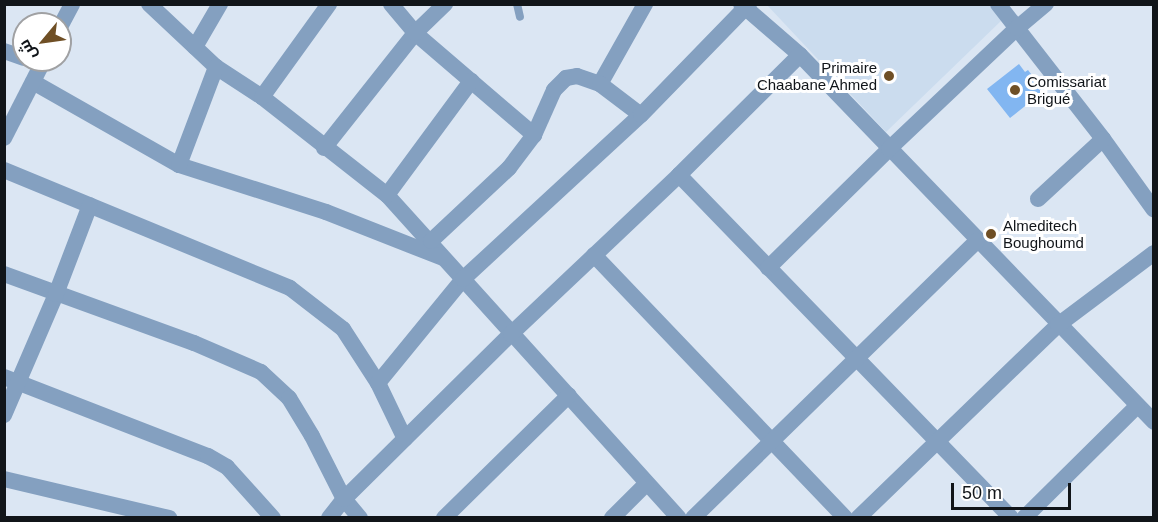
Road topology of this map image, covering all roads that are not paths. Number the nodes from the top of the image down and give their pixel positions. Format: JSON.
{"nodes":[{"id":1,"x":149,"y":4,"type":"edge"},
{"id":2,"x":220,"y":4,"type":"edge"},
{"id":3,"x":329,"y":4,"type":"edge"},
{"id":4,"x":391,"y":4,"type":"edge"},
{"id":5,"x":446,"y":4,"type":"edge"},
{"id":6,"x":518,"y":4,"type":"edge"},
{"id":7,"x":645,"y":4,"type":"edge"},
{"id":8,"x":998,"y":4,"type":"edge"},
{"id":9,"x":1046,"y":4,"type":"edge"},
{"id":10,"x":746,"y":5,"type":"edge"},
{"id":11,"x":520,"y":17,"type":"dead end"},
{"id":12,"x":1017,"y":28,"type":"junction"},
{"id":13,"x":415,"y":33,"type":"junction"},
{"id":14,"x":195,"y":47,"type":"junction"},
{"id":15,"x":800,"y":55,"type":"junction"},
{"id":16,"x":216,"y":67,"type":"junction"},
{"id":17,"x":36,"y":72,"type":"edge"},
{"id":18,"x":471,"y":81,"type":"junction"},
{"id":19,"x":33,"y":82,"type":"junction"},
{"id":20,"x":600,"y":84,"type":"junction"},
{"id":21,"x":262,"y":97,"type":"junction"},
{"id":22,"x":641,"y":115,"type":"junction"},
{"id":23,"x":534,"y":135,"type":"junction"},
{"id":24,"x":4,"y":138,"type":"edge"},
{"id":25,"x":1103,"y":139,"type":"junction"},
{"id":26,"x":324,"y":148,"type":"junction"},
{"id":27,"x":890,"y":149,"type":"junction"},
{"id":28,"x":179,"y":165,"type":"junction"},
{"id":29,"x":4,"y":170,"type":"edge"},
{"id":30,"x":679,"y":175,"type":"junction"},
{"id":31,"x":387,"y":195,"type":"junction"},
{"id":32,"x":1038,"y":199,"type":"dead end"},
{"id":33,"x":90,"y":205,"type":"junction"},
{"id":34,"x":1154,"y":210,"type":"edge"},
{"id":35,"x":431,"y":241,"type":"junction"},
{"id":36,"x":977,"y":241,"type":"junction"},
{"id":37,"x":1154,"y":253,"type":"edge"},
{"id":38,"x":594,"y":255,"type":"junction"},
{"id":39,"x":446,"y":260,"type":"junction"},
{"id":40,"x":768,"y":268,"type":"junction"},
{"id":41,"x":4,"y":274,"type":"edge"},
{"id":42,"x":463,"y":279,"type":"junction"},
{"id":43,"x":56,"y":294,"type":"junction"},
{"id":44,"x":1058,"y":326,"type":"junction"},
{"id":45,"x":511,"y":334,"type":"junction"},
{"id":46,"x":856,"y":358,"type":"junction"},
{"id":47,"x":12,"y":380,"type":"edge"},
{"id":48,"x":378,"y":383,"type":"junction"},
{"id":49,"x":569,"y":396,"type":"junction"},
{"id":50,"x":1137,"y":406,"type":"junction"},
{"id":51,"x":4,"y":415,"type":"edge"},
{"id":52,"x":1154,"y":422,"type":"edge"},
{"id":53,"x":405,"y":440,"type":"junction"},
{"id":54,"x":771,"y":441,"type":"junction"},
{"id":55,"x":936,"y":443,"type":"junction"},
{"id":56,"x":4,"y":479,"type":"edge"},
{"id":57,"x":646,"y":484,"type":"junction"},
{"id":58,"x":344,"y":499,"type":"junction"},
{"id":59,"x":169,"y":518,"type":"edge"},
{"id":60,"x":273,"y":518,"type":"edge"},
{"id":61,"x":329,"y":518,"type":"edge"},
{"id":62,"x":360,"y":518,"type":"edge"},
{"id":63,"x":444,"y":518,"type":"edge"},
{"id":64,"x":612,"y":518,"type":"edge"},
{"id":65,"x":679,"y":518,"type":"edge"},
{"id":66,"x":693,"y":518,"type":"edge"},
{"id":67,"x":845,"y":518,"type":"edge"},
{"id":68,"x":858,"y":518,"type":"edge"},
{"id":69,"x":1011,"y":518,"type":"edge"},
{"id":70,"x":1024,"y":518,"type":"edge"}],
"edges":[{"from":1,"to":14,"type":"street"},
{"from":2,"to":14,"type":"street"},
{"from":3,"to":21,"type":"street"},
{"from":4,"to":13,"type":"street"},
{"from":5,"to":13,"type":"street"},
{"from":6,"to":11,"type":"lane"},
{"from":7,"to":20,"type":"street"},
{"from":8,"to":12,"type":"street"},
{"from":9,"to":12,"type":"street"},
{"from":10,"to":15,"type":"street"},
{"from":10,"to":22,"type":"street"},
{"from":12,"to":25,"type":"street"},
{"from":12,"to":27,"type":"street"},
{"from":13,"to":18,"type":"street"},
{"from":13,"to":26,"type":"street"},
{"from":14,"to":16,"type":"street"},
{"from":15,"to":27,"type":"street"},
{"from":15,"to":30,"type":"street"},
{"from":16,"to":21,"type":"street"},
{"from":16,"to":28,"type":"street"},
{"from":17,"to":19,"type":"street"},
{"from":18,"to":23,"type":"street"},
{"from":18,"to":31,"type":"street"},
{"from":19,"to":24,"type":"street"},
{"from":19,"to":28,"type":"street"},
{"from":20,"to":22,"type":"street"},
{"from":20,"to":23,"type":"street"},
{"from":21,"to":26,"type":"street"},
{"from":22,"to":42,"type":"street"},
{"from":23,"to":35,"type":"street"},
{"from":25,"to":32,"type":"street"},
{"from":25,"to":34,"type":"street"},
{"from":26,"to":31,"type":"street"},
{"from":27,"to":36,"type":"street"},
{"from":27,"to":40,"type":"street"},
{"from":28,"to":39,"type":"street"},
{"from":29,"to":33,"type":"street"},
{"from":30,"to":38,"type":"street"},
{"from":30,"to":40,"type":"street"},
{"from":31,"to":35,"type":"street"},
{"from":33,"to":43,"type":"street"},
{"from":33,"to":48,"type":"street"},
{"from":35,"to":39,"type":"street"},
{"from":36,"to":44,"type":"street"},
{"from":36,"to":46,"type":"street"},
{"from":37,"to":44,"type":"street"},
{"from":38,"to":45,"type":"street"},
{"from":38,"to":54,"type":"street"},
{"from":39,"to":42,"type":"street"},
{"from":40,"to":46,"type":"street"},
{"from":41,"to":43,"type":"street"},
{"from":42,"to":45,"type":"street"},
{"from":42,"to":48,"type":"street"},
{"from":43,"to":47,"type":"street"},
{"from":43,"to":58,"type":"street"},
{"from":44,"to":50,"type":"street"},
{"from":44,"to":55,"type":"street"},
{"from":45,"to":49,"type":"street"},
{"from":45,"to":53,"type":"street"},
{"from":46,"to":54,"type":"street"},
{"from":46,"to":55,"type":"street"},
{"from":47,"to":51,"type":"street"},
{"from":47,"to":60,"type":"street"},
{"from":48,"to":53,"type":"street"},
{"from":49,"to":57,"type":"street"},
{"from":49,"to":63,"type":"street"},
{"from":50,"to":52,"type":"street"},
{"from":50,"to":70,"type":"street"},
{"from":53,"to":58,"type":"street"},
{"from":54,"to":66,"type":"street"},
{"from":54,"to":67,"type":"street"},
{"from":55,"to":68,"type":"street"},
{"from":55,"to":69,"type":"street"},
{"from":56,"to":59,"type":"street"},
{"from":57,"to":64,"type":"street"},
{"from":57,"to":65,"type":"street"},
{"from":58,"to":61,"type":"street"},
{"from":58,"to":62,"type":"street"}]}
